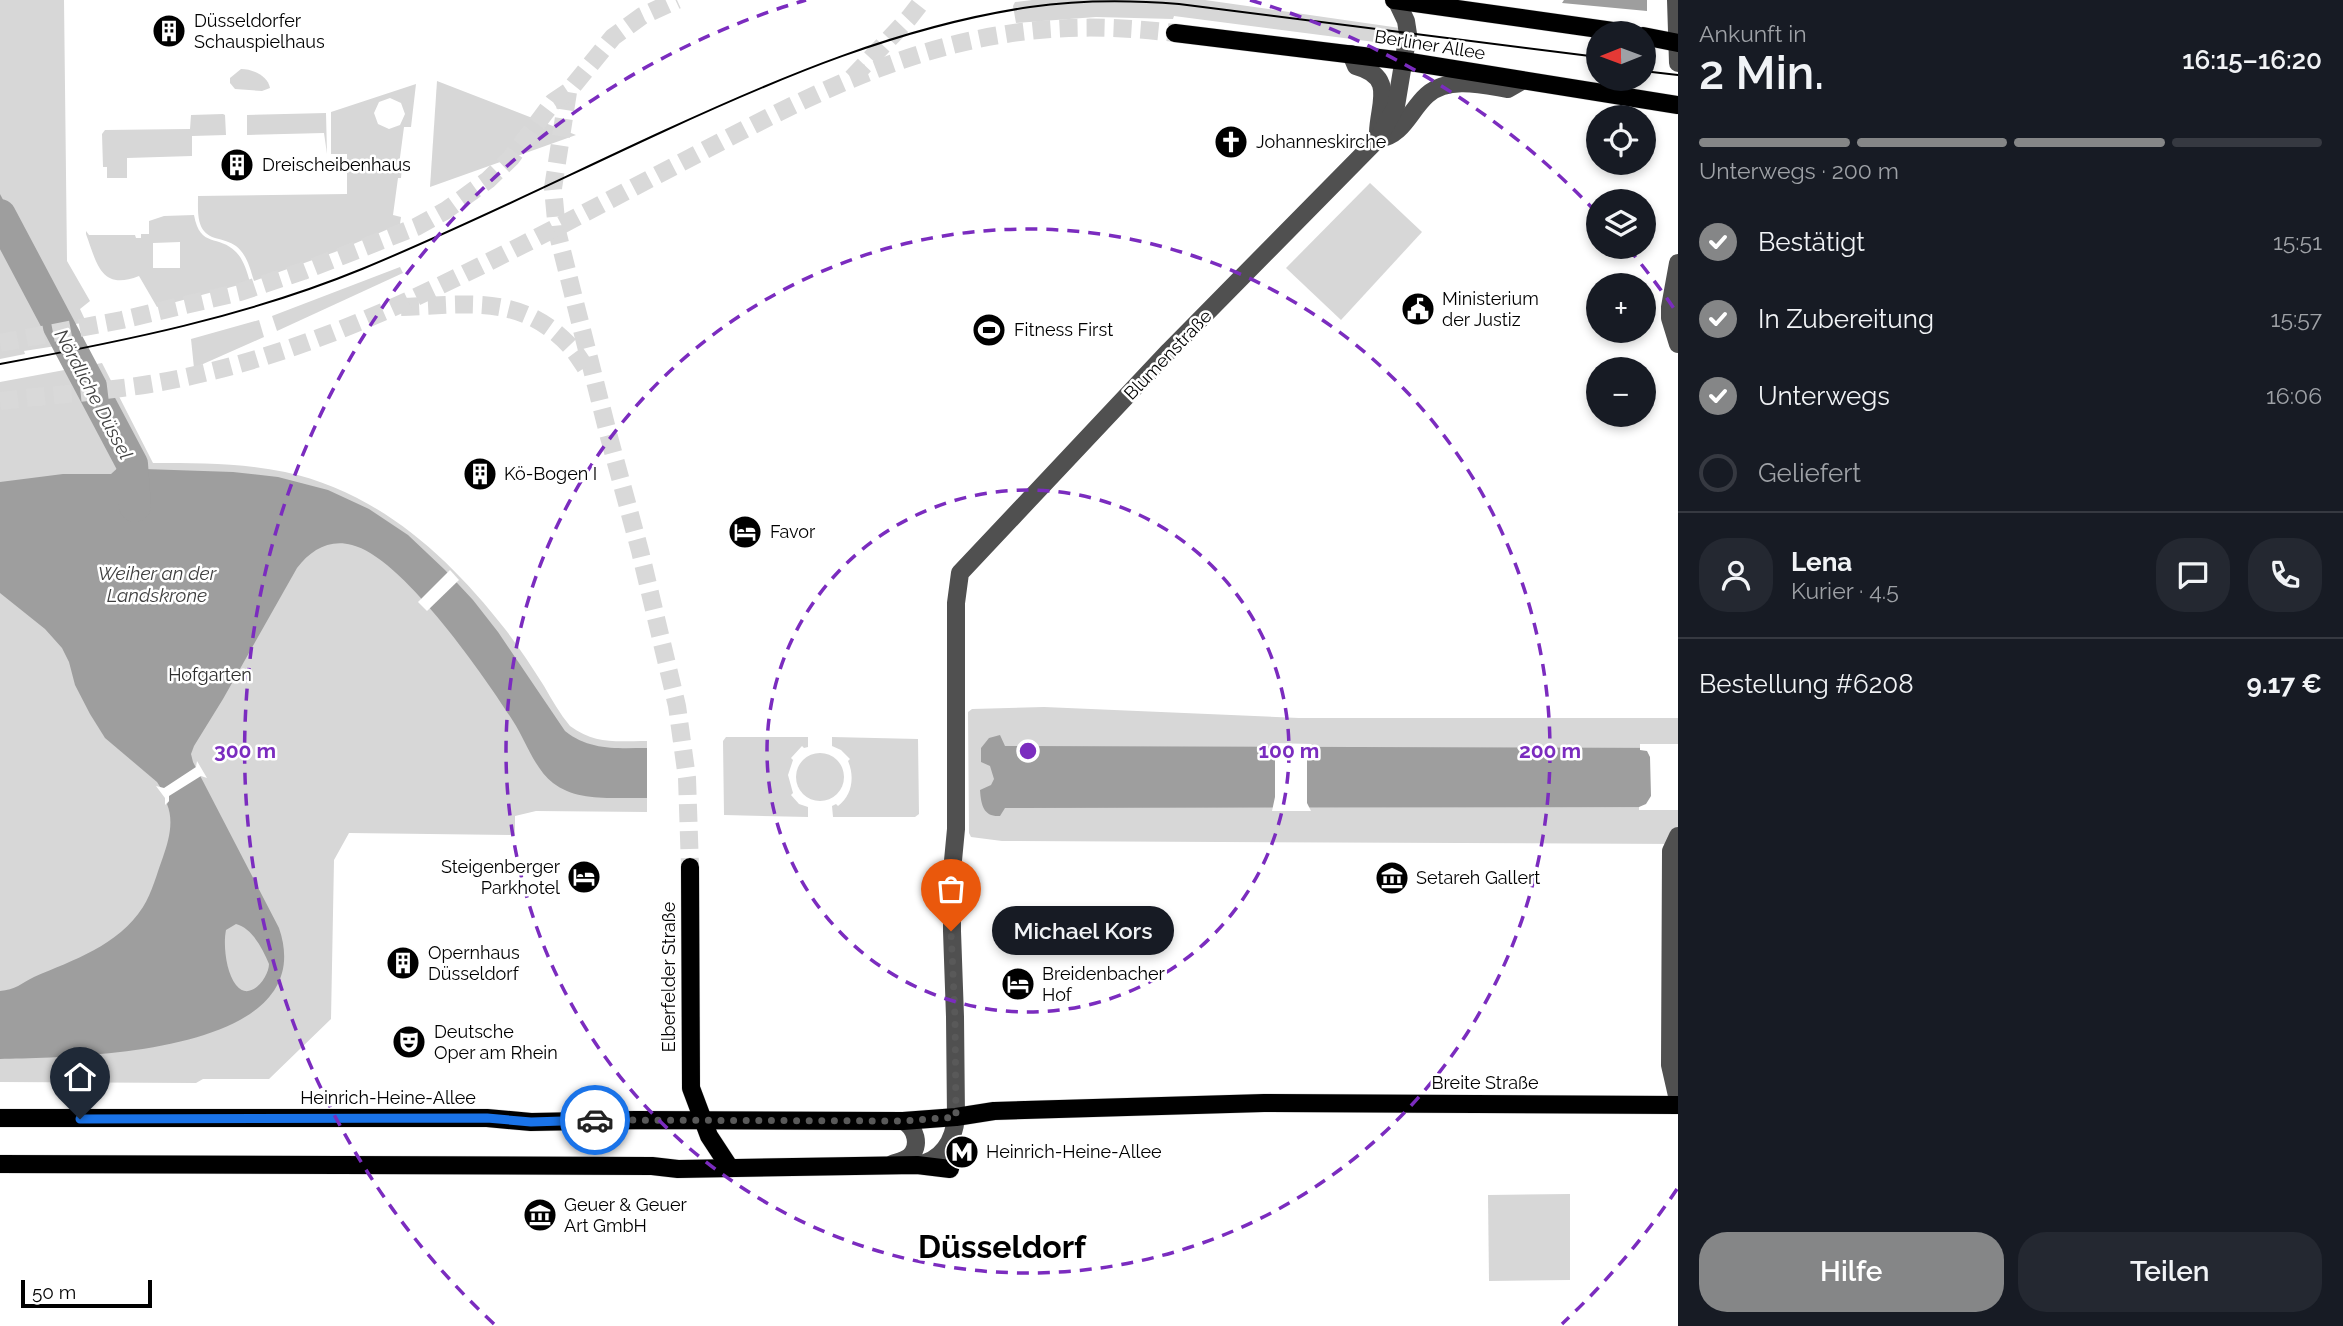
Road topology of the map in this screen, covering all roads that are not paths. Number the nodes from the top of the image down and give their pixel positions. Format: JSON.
{"nodes":[{"id":1,"x":1395,"y":0,"type":"edge"},
{"id":2,"x":1676,"y":0,"type":"edge"},
{"id":3,"x":1586,"y":27,"type":"edge"},
{"id":4,"x":1175,"y":33,"type":"tunnel mouth"},
{"id":5,"x":1656,"y":38,"type":"edge"},
{"id":6,"x":1677,"y":42,"type":"edge"},
{"id":7,"x":1351,"y":54,"type":"junction"},
{"id":8,"x":1404,"y":61,"type":"junction"},
{"id":9,"x":1678,"y":63,"type":"edge"},
{"id":10,"x":1522,"y":81,"type":"junction"},
{"id":11,"x":1678,"y":105,"type":"edge"},
{"id":12,"x":1378,"y":139,"type":"junction"},
{"id":13,"x":1678,"y":263,"type":"edge"},
{"id":14,"x":1678,"y":344,"type":"edge"},
{"id":15,"x":1678,"y":836,"type":"edge"},
{"id":16,"x":690,"y":867,"type":"tunnel mouth"},
{"id":17,"x":691,"y":1088,"type":"junction"},
{"id":18,"x":1291,"y":1103,"type":"joint"},
{"id":19,"x":1678,"y":1103,"type":"edge"},
{"id":20,"x":956,"y":1117,"type":"junction"},
{"id":21,"x":0,"y":1118,"type":"edge"},
{"id":22,"x":671,"y":1120,"type":"junction"},
{"id":23,"x":702,"y":1120,"type":"junction"},
{"id":24,"x":903,"y":1121,"type":"junction"},
{"id":25,"x":0,"y":1164,"type":"edge"},
{"id":26,"x":885,"y":1165,"type":"junction"},
{"id":27,"x":917,"y":1165,"type":"junction"},
{"id":28,"x":730,"y":1168,"type":"junction"},
{"id":29,"x":950,"y":1169,"type":"dead end"}],
"edges":[{"from":1,"to":3,"type":"main road"},
{"from":1,"to":8,"type":"street"},
{"from":2,"to":6,"type":"street"},
{"from":4,"to":7,"type":"main road","name":"Berliner Allee"},
{"from":5,"to":6,"type":"main road"},
{"from":6,"to":9,"type":"street"},
{"from":7,"to":8,"type":"main road","name":"Berliner Allee"},
{"from":7,"to":12,"type":"street"},
{"from":8,"to":10,"type":"main road","name":"Berliner Allee"},
{"from":8,"to":12,"type":"street"},
{"from":10,"to":11,"type":"main road","name":"Berliner Allee"},
{"from":10,"to":12,"type":"street","name":"Blumenstraße"},
{"from":12,"to":20,"type":"street","name":"Blumenstraße"},
{"from":13,"to":14,"type":"street"},
{"from":15,"to":19,"type":"street"},
{"from":16,"to":17,"type":"main road","name":"Elberfelder Straße"},
{"from":17,"to":22,"type":"main road"},
{"from":17,"to":23,"type":"main road","name":"Elberfelder Straße"},
{"from":18,"to":19,"type":"main road","name":"Breite Straße"},
{"from":18,"to":20,"type":"main road","name":"Heinrich-Heine-Allee"},
{"from":20,"to":24,"type":"main road","name":"Heinrich-Heine-Allee"},
{"from":20,"to":27,"type":"street"},
{"from":21,"to":22,"type":"main road","name":"Heinrich-Heine-Allee"},
{"from":22,"to":23,"type":"main road","name":"Heinrich-Heine-Allee"},
{"from":23,"to":24,"type":"main road","name":"Heinrich-Heine-Allee"},
{"from":23,"to":28,"type":"main road","name":"Elberfelder Straße"},
{"from":24,"to":26,"type":"street"},
{"from":25,"to":28,"type":"main road"},
{"from":26,"to":27,"type":"main road"},
{"from":26,"to":28,"type":"main road"},
{"from":27,"to":29,"type":"main road"}]}
